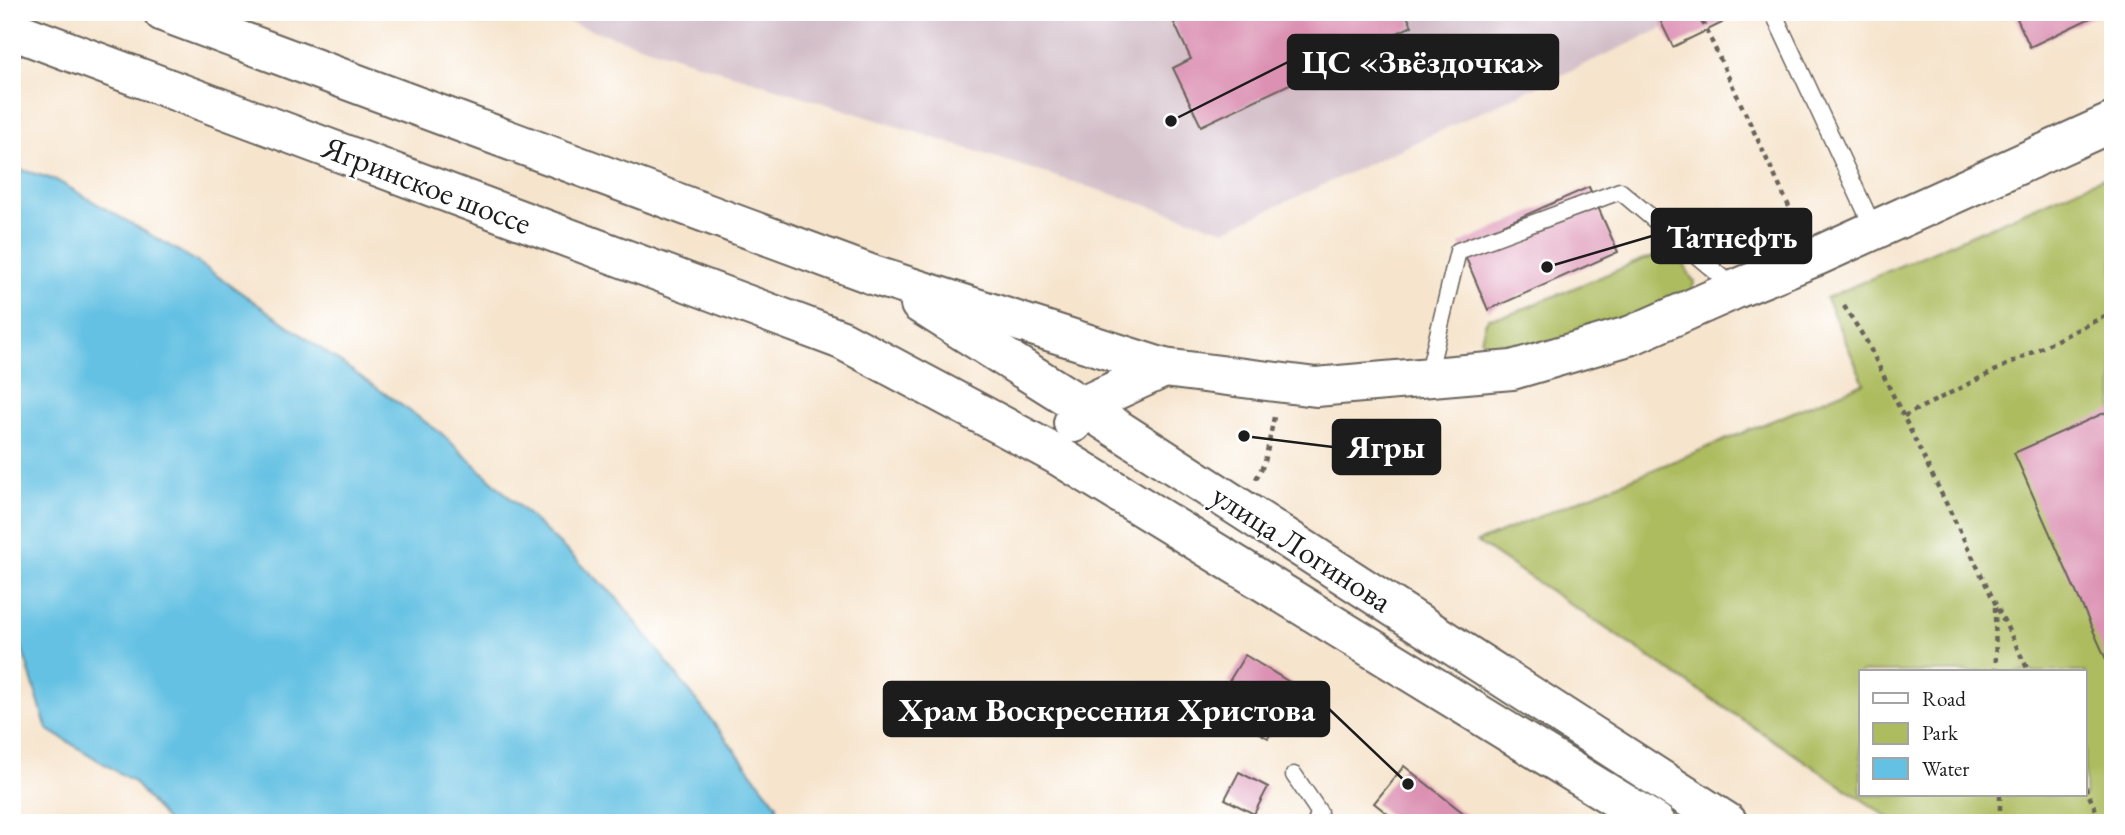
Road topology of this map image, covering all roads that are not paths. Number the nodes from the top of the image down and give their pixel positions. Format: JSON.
{"nodes":[{"id":1,"x":163,"y":12,"type":"edge"},
{"id":2,"x":1773,"y":12,"type":"edge"},
{"id":3,"x":12,"y":30,"type":"edge"},
{"id":4,"x":2113,"y":122,"type":"edge"},
{"id":5,"x":1875,"y":231,"type":"junction"},
{"id":6,"x":873,"y":275,"type":"junction"},
{"id":7,"x":1736,"y":289,"type":"junction"},
{"id":8,"x":842,"y":340,"type":"joint"},
{"id":9,"x":1164,"y":368,"type":"junction"},
{"id":10,"x":1427,"y":378,"type":"junction"},
{"id":11,"x":1082,"y":406,"type":"junction"},
{"id":12,"x":1057,"y":455,"type":"junction"},
{"id":13,"x":1294,"y":775,"type":"dead end"},
{"id":14,"x":1316,"y":823,"type":"edge"},
{"id":15,"x":1656,"y":823,"type":"edge"},
{"id":16,"x":1728,"y":823,"type":"edge"}],
"edges":[{"from":1,"to":6,"type":"main road"},
{"from":2,"to":5,"type":"lane"},
{"from":3,"to":8,"type":"main road","name":"Ягринское шоссе"},
{"from":4,"to":5,"type":"main road"},
{"from":5,"to":7,"type":"main road"},
{"from":6,"to":9,"type":"main road"},
{"from":6,"to":11,"type":"main road","name":"улица Логинова"},
{"from":7,"to":10,"type":"main road"},
{"from":7,"to":10,"type":"lane"},
{"from":8,"to":12,"type":"main road","name":"улица Логинова"},
{"from":9,"to":10,"type":"main road"},
{"from":9,"to":11,"type":"main road"},
{"from":11,"to":12,"type":"main road"},
{"from":11,"to":16,"type":"main road","name":"улица Логинова"},
{"from":12,"to":15,"type":"main road","name":"улица Логинова"},
{"from":13,"to":14,"type":"lane"}]}
